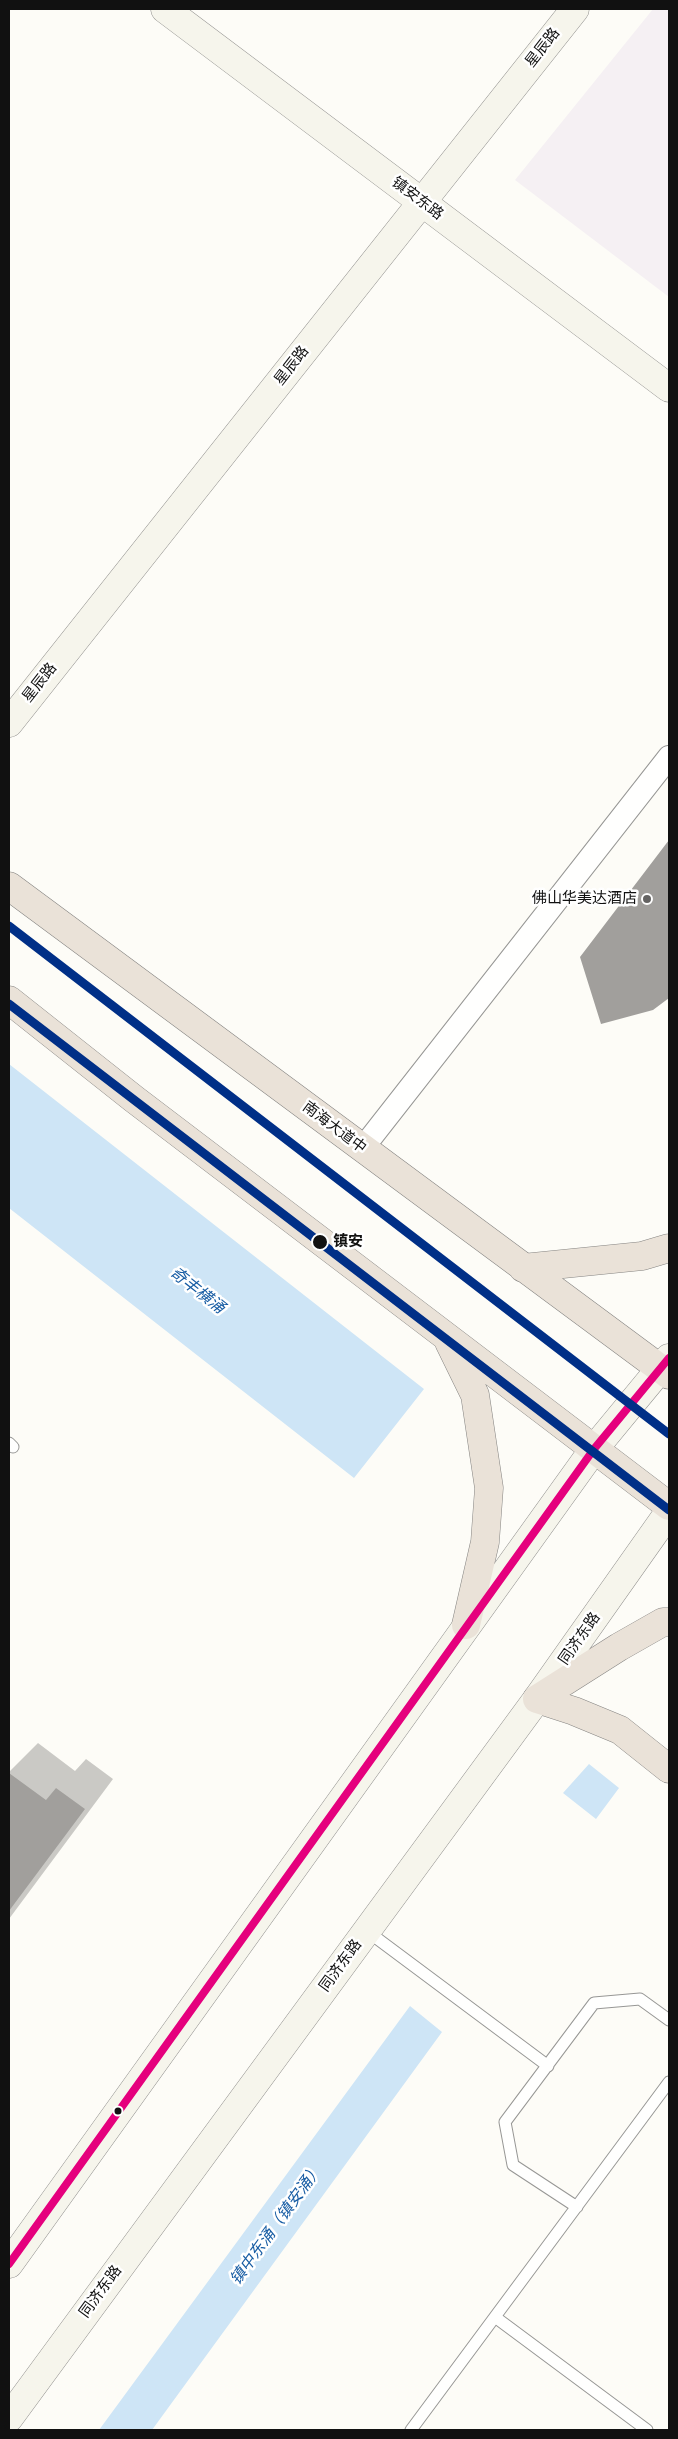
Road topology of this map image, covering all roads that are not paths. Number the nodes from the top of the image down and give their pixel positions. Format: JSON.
{"nodes":[{"id":1,"x":165,"y":9,"type":"edge"},
{"id":2,"x":575,"y":9,"type":"edge"},
{"id":3,"x":421,"y":202,"type":"junction"},
{"id":4,"x":669,"y":388,"type":"edge"},
{"id":5,"x":9,"y":722,"type":"edge"},
{"id":6,"x":669,"y":757,"type":"edge"},
{"id":7,"x":9,"y":886,"type":"edge"},
{"id":8,"x":9,"y":1000,"type":"edge"},
{"id":9,"x":362,"y":1149,"type":"junction"},
{"id":10,"x":669,"y":1248,"type":"edge"},
{"id":11,"x":523,"y":1268,"type":"junction"},
{"id":12,"x":446,"y":1337,"type":"junction"},
{"id":13,"x":666,"y":1367,"type":"edge"},
{"id":14,"x":594,"y":1449,"type":"junction"},
{"id":15,"x":669,"y":1506,"type":"edge"},
{"id":16,"x":669,"y":1512,"type":"edge"},
{"id":17,"x":669,"y":1622,"type":"edge"},
{"id":18,"x":466,"y":1625,"type":"junction"},
{"id":19,"x":537,"y":1700,"type":"junction"},
{"id":20,"x":669,"y":1769,"type":"edge"},
{"id":21,"x":367,"y":1931,"type":"junction"},
{"id":22,"x":669,"y":2020,"type":"edge"},
{"id":23,"x":548,"y":2066,"type":"junction"},
{"id":24,"x":669,"y":2082,"type":"edge"},
{"id":25,"x":577,"y":2207,"type":"junction"},
{"id":26,"x":9,"y":2264,"type":"edge"},
{"id":27,"x":495,"y":2317,"type":"junction"},
{"id":28,"x":9,"y":2418,"type":"edge"},
{"id":29,"x":411,"y":2430,"type":"edge"},
{"id":30,"x":647,"y":2430,"type":"edge"}],
"edges":[{"from":1,"to":3,"type":"main road","name":"镇安东路"},
{"from":2,"to":3,"type":"main road","name":"星辰路"},
{"from":3,"to":4,"type":"main road","name":"镇安东路"},
{"from":3,"to":5,"type":"main road","name":"星辰路"},
{"from":6,"to":9,"type":"street"},
{"from":7,"to":9,"type":"highway","name":"南海大道中"},
{"from":8,"to":12,"type":"highway"},
{"from":9,"to":11,"type":"highway","name":"南海大道中"},
{"from":10,"to":11,"type":"highway"},
{"from":11,"to":13,"type":"highway","name":"南海大道中"},
{"from":12,"to":14,"type":"highway"},
{"from":12,"to":18,"type":"highway"},
{"from":13,"to":14,"type":"main road"},
{"from":14,"to":15,"type":"highway"},
{"from":14,"to":18,"type":"main road"},
{"from":16,"to":19,"type":"main road","name":"同济东路"},
{"from":17,"to":19,"type":"highway"},
{"from":18,"to":26,"type":"main road"},
{"from":19,"to":20,"type":"highway"},
{"from":19,"to":21,"type":"main road","name":"同济东路"},
{"from":21,"to":23,"type":"lane"},
{"from":21,"to":28,"type":"main road","name":"同济东路"},
{"from":22,"to":23,"type":"lane"},
{"from":23,"to":25,"type":"lane"},
{"from":24,"to":25,"type":"lane"},
{"from":25,"to":27,"type":"lane"},
{"from":27,"to":29,"type":"lane"},
{"from":27,"to":30,"type":"lane"}]}
